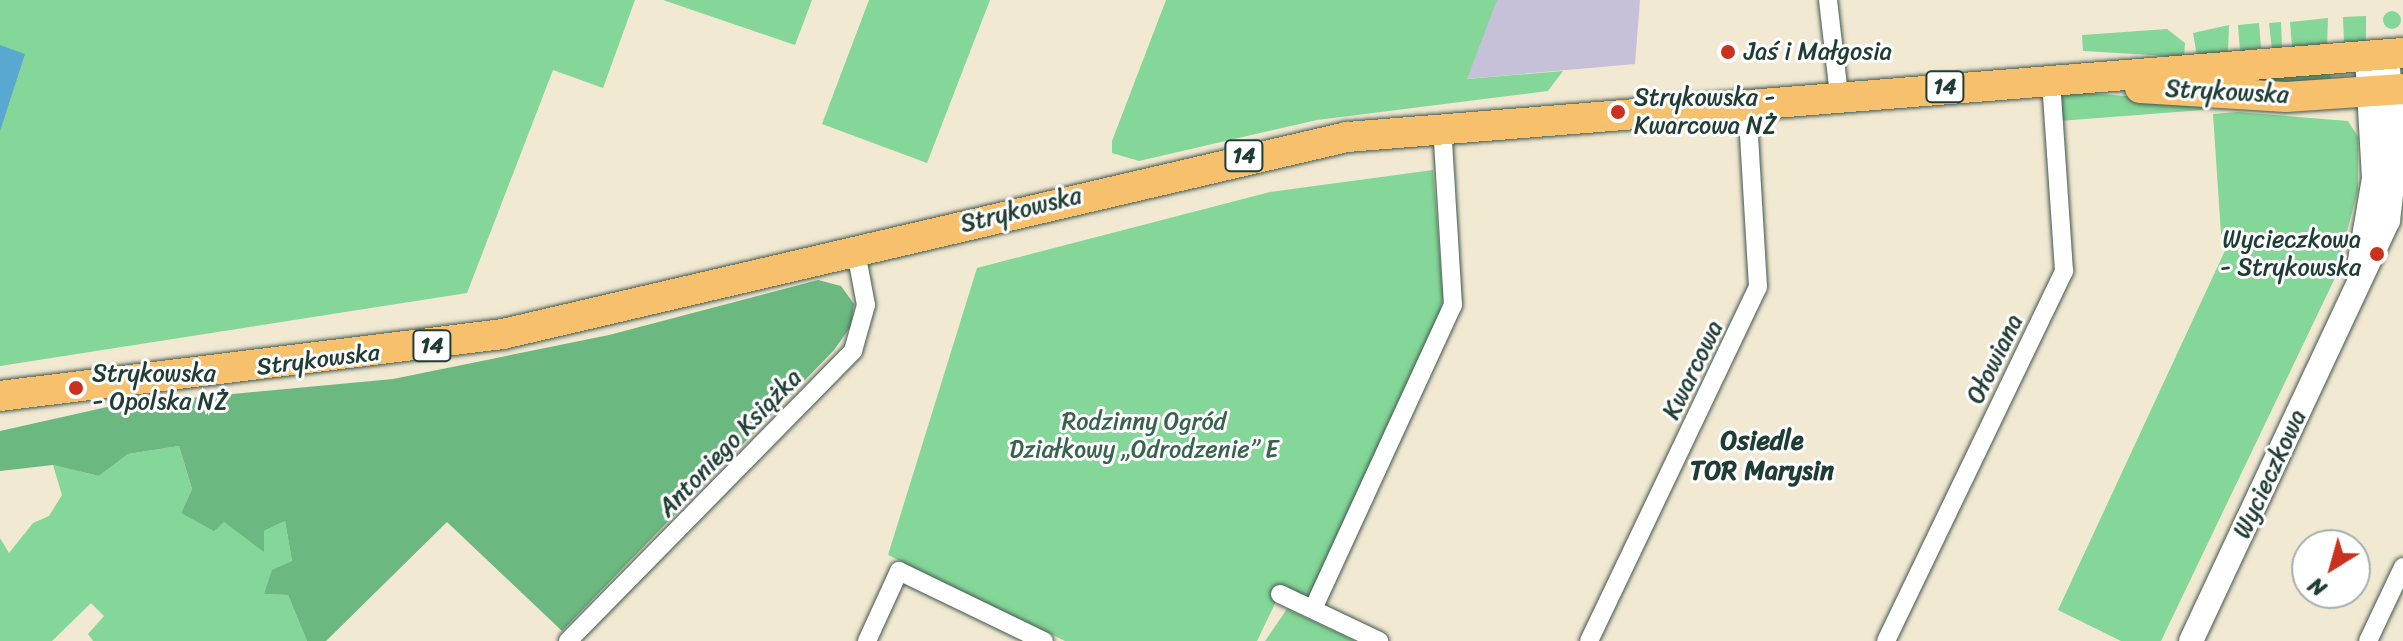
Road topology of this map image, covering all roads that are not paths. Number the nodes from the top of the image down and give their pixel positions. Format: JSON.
{"nodes":[{"id":1,"x":1828,"y":0,"type":"edge"},
{"id":2,"x":2386,"y":54,"type":"edge"},
{"id":3,"x":2051,"y":79,"type":"junction"},
{"id":4,"x":2388,"y":90,"type":"edge"},
{"id":5,"x":1839,"y":95,"type":"junction"},
{"id":6,"x":1747,"y":102,"type":"junction"},
{"id":7,"x":1442,"y":126,"type":"junction"},
{"id":8,"x":856,"y":252,"type":"junction"},
{"id":9,"x":0,"y":396,"type":"edge"},
{"id":10,"x":2403,"y":567,"type":"edge"},
{"id":11,"x":1280,"y":594,"type":"dead end"},
{"id":12,"x":1313,"y":609,"type":"junction"},
{"id":13,"x":568,"y":641,"type":"edge"},
{"id":14,"x":867,"y":641,"type":"edge"},
{"id":15,"x":1044,"y":641,"type":"edge"},
{"id":16,"x":1379,"y":641,"type":"edge"},
{"id":17,"x":1589,"y":641,"type":"edge"},
{"id":18,"x":1886,"y":641,"type":"edge"},
{"id":19,"x":2191,"y":641,"type":"edge"},
{"id":20,"x":2368,"y":641,"type":"edge"}],
"edges":[{"from":1,"to":5,"type":"street"},
{"from":2,"to":3,"type":"main road","name":"Strykowska","number":"14"},
{"from":2,"to":4,"type":"street","name":"Wycieczkowa"},
{"from":3,"to":4,"type":"main road","name":"Strykowska","number":"14"},
{"from":3,"to":5,"type":"main road","name":"Strykowska","number":"14"},
{"from":3,"to":18,"type":"street","name":"Ołowiana"},
{"from":4,"to":19,"type":"street","name":"Wycieczkowa"},
{"from":5,"to":6,"type":"main road","name":"Strykowska","number":"14"},
{"from":6,"to":7,"type":"main road","name":"Strykowska","number":"14"},
{"from":6,"to":17,"type":"street","name":"Kwarcowa"},
{"from":7,"to":8,"type":"main road","name":"Strykowska","number":"14"},
{"from":7,"to":12,"type":"street"},
{"from":8,"to":9,"type":"main road","name":"Strykowska","number":"14"},
{"from":8,"to":13,"type":"street","name":"Antoniego Książka"},
{"from":10,"to":20,"type":"street"},
{"from":11,"to":12,"type":"street"},
{"from":12,"to":16,"type":"street"},
{"from":14,"to":15,"type":"street"}]}
